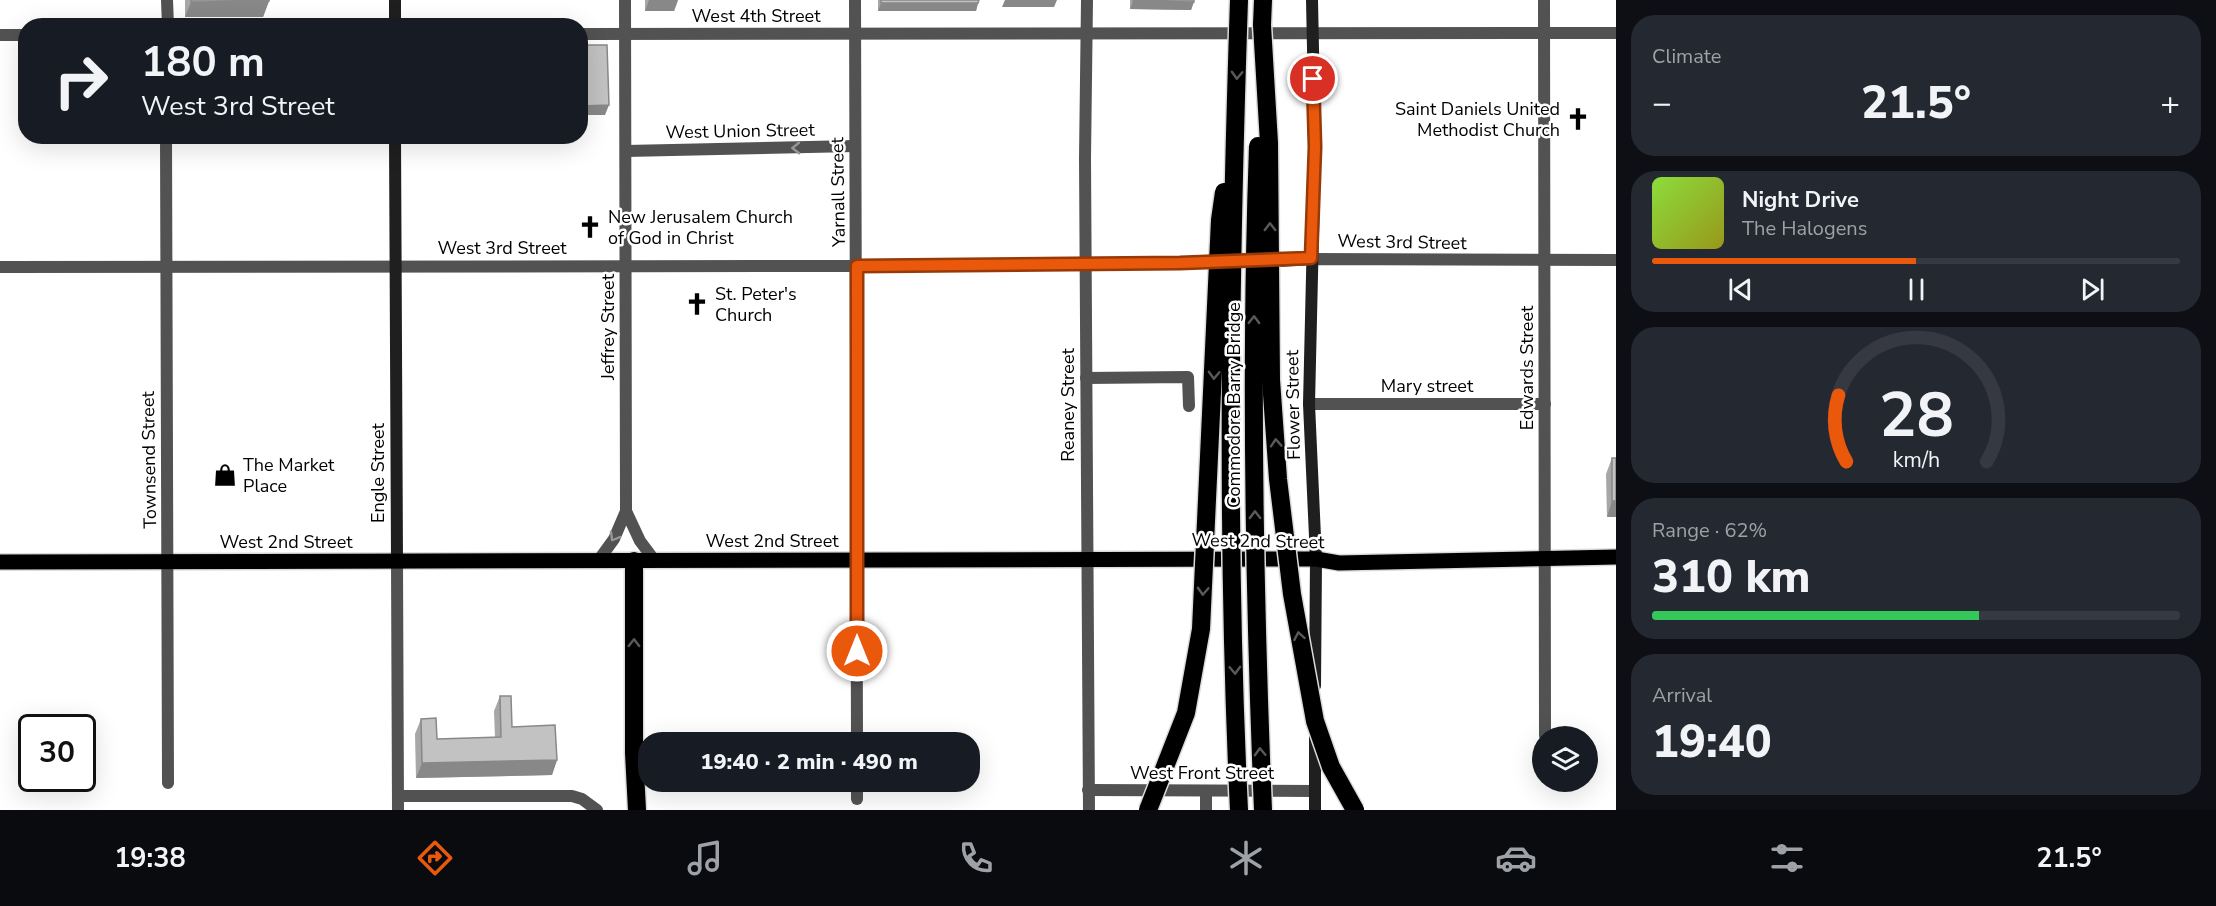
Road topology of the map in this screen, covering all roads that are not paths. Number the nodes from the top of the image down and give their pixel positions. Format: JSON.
{"nodes":[{"id":1,"x":167,"y":0,"type":"edge"},
{"id":2,"x":395,"y":0,"type":"edge"},
{"id":3,"x":625,"y":0,"type":"edge"},
{"id":4,"x":855,"y":0,"type":"edge"},
{"id":5,"x":1087,"y":0,"type":"edge"},
{"id":6,"x":1239,"y":0,"type":"edge"},
{"id":7,"x":1263,"y":0,"type":"edge"},
{"id":8,"x":1312,"y":0,"type":"edge"},
{"id":9,"x":1544,"y":0,"type":"edge"},
{"id":10,"x":168,"y":18,"type":"edge"},
{"id":11,"x":395,"y":18,"type":"edge"},
{"id":12,"x":1262,"y":25,"type":"junction"},
{"id":13,"x":1088,"y":33,"type":"junction"},
{"id":14,"x":1311,"y":33,"type":"junction"},
{"id":15,"x":1544,"y":33,"type":"junction"},
{"id":16,"x":1616,"y":33,"type":"edge"},
{"id":17,"x":588,"y":34,"type":"edge"},
{"id":18,"x":625,"y":34,"type":"junction"},
{"id":19,"x":855,"y":34,"type":"junction"},
{"id":20,"x":0,"y":35,"type":"edge"},
{"id":21,"x":18,"y":35,"type":"edge"},
{"id":22,"x":1236,"y":108,"type":"junction"},
{"id":23,"x":166,"y":144,"type":"edge"},
{"id":24,"x":395,"y":144,"type":"edge"},
{"id":25,"x":855,"y":146,"type":"junction"},
{"id":26,"x":626,"y":151,"type":"junction"},
{"id":27,"x":1311,"y":258,"type":"junction"},
{"id":28,"x":1616,"y":260,"type":"edge"},
{"id":29,"x":1085,"y":262,"type":"junction"},
{"id":30,"x":1545,"y":262,"type":"junction"},
{"id":31,"x":166,"y":266,"type":"junction"},
{"id":32,"x":396,"y":266,"type":"junction"},
{"id":33,"x":626,"y":266,"type":"junction"},
{"id":34,"x":857,"y":266,"type":"junction"},
{"id":35,"x":0,"y":267,"type":"edge"},
{"id":36,"x":1086,"y":378,"type":"junction"},
{"id":37,"x":1310,"y":404,"type":"junction"},
{"id":38,"x":1545,"y":404,"type":"junction"},
{"id":39,"x":1189,"y":406,"type":"dead end"},
{"id":40,"x":626,"y":511,"type":"junction"},
{"id":41,"x":1546,"y":557,"type":"junction"},
{"id":42,"x":1616,"y":557,"type":"edge"},
{"id":43,"x":857,"y":560,"type":"junction"},
{"id":44,"x":1087,"y":560,"type":"junction"},
{"id":45,"x":1316,"y":560,"type":"junction"},
{"id":46,"x":397,"y":561,"type":"junction"},
{"id":47,"x":598,"y":561,"type":"junction"},
{"id":48,"x":634,"y":561,"type":"junction"},
{"id":49,"x":655,"y":561,"type":"junction"},
{"id":50,"x":0,"y":562,"type":"edge"},
{"id":51,"x":169,"y":562,"type":"junction"},
{"id":52,"x":1545,"y":726,"type":"edge"},
{"id":53,"x":857,"y":732,"type":"edge"},
{"id":54,"x":168,"y":783,"type":"dead end"},
{"id":55,"x":1088,"y":790,"type":"junction"},
{"id":56,"x":1314,"y":791,"type":"junction"},
{"id":57,"x":857,"y":792,"type":"edge"},
{"id":58,"x":1206,"y":792,"type":"junction"},
{"id":59,"x":398,"y":796,"type":"junction"},
{"id":60,"x":857,"y":799,"type":"dead end"},
{"id":61,"x":398,"y":810,"type":"edge"},
{"id":62,"x":597,"y":810,"type":"edge"},
{"id":63,"x":637,"y":810,"type":"edge"},
{"id":64,"x":1089,"y":810,"type":"edge"},
{"id":65,"x":1148,"y":810,"type":"edge"},
{"id":66,"x":1206,"y":810,"type":"edge"},
{"id":67,"x":1239,"y":810,"type":"edge"},
{"id":68,"x":1263,"y":810,"type":"edge"},
{"id":69,"x":1315,"y":810,"type":"edge"},
{"id":70,"x":1355,"y":810,"type":"edge"}],
"edges":[{"from":1,"to":10,"type":"street"},
{"from":2,"to":11,"type":"street"},
{"from":3,"to":18,"type":"street","name":"Jeffrey Street"},
{"from":4,"to":19,"type":"street","name":"Yarnall Street"},
{"from":5,"to":13,"type":"street","name":"Reaney Street"},
{"from":6,"to":22,"type":"highway","name":"Commodore Barry Bridge","one_way":true,"bridge":true},
{"from":7,"to":12,"type":"highway","name":"Commodore Barry Bridge"},
{"from":8,"to":14,"type":"street","name":"Flower Street"},
{"from":9,"to":15,"type":"street","name":"Edwards Street"},
{"from":68,"to":12,"type":"highway","name":"Commodore Barry Bridge","one_way":true,"bridge":true},
{"from":70,"to":12,"type":"highway","one_way":true,"bridge":true},
{"from":13,"to":14,"type":"street","name":"West 4th Street"},
{"from":13,"to":19,"type":"street","name":"West 4th Street"},
{"from":13,"to":29,"type":"street","name":"Reaney Street"},
{"from":14,"to":15,"type":"street","name":"West 4th Street"},
{"from":14,"to":27,"type":"street","name":"Flower Street"},
{"from":15,"to":16,"type":"street","name":"West 4th Street"},
{"from":15,"to":30,"type":"street","name":"Edwards Street"},
{"from":17,"to":18,"type":"street","name":"West 4th Street"},
{"from":18,"to":19,"type":"street","name":"West 4th Street"},
{"from":18,"to":26,"type":"street","name":"Jeffrey Street"},
{"from":19,"to":25,"type":"street","name":"Yarnall Street"},
{"from":20,"to":21,"type":"street"},
{"from":22,"to":65,"type":"highway","one_way":true,"bridge":true},
{"from":22,"to":67,"type":"highway","name":"Commodore Barry Bridge","one_way":true,"bridge":true},
{"from":23,"to":31,"type":"street","name":"Townsend Street"},
{"from":24,"to":32,"type":"street","name":"Engle Street"},
{"from":25,"to":26,"type":"street","name":"West Union Street","one_way":true},
{"from":25,"to":34,"type":"street","name":"Yarnall Street"},
{"from":26,"to":33,"type":"street","name":"Jeffrey Street"},
{"from":27,"to":29,"type":"street","name":"West 3rd Street"},
{"from":27,"to":30,"type":"street","name":"West 3rd Street"},
{"from":27,"to":37,"type":"street","name":"Flower Street"},
{"from":28,"to":30,"type":"street","name":"West 3rd Street"},
{"from":29,"to":34,"type":"street","name":"West 3rd Street"},
{"from":29,"to":36,"type":"street","name":"Reaney Street"},
{"from":30,"to":38,"type":"street","name":"Edwards Street"},
{"from":31,"to":32,"type":"street","name":"West 3rd Street"},
{"from":31,"to":35,"type":"street","name":"West 3rd Street"},
{"from":31,"to":51,"type":"street","name":"Townsend Street"},
{"from":32,"to":33,"type":"street","name":"West 3rd Street"},
{"from":32,"to":46,"type":"street","name":"Engle Street"},
{"from":33,"to":34,"type":"street","name":"West 3rd Street"},
{"from":33,"to":40,"type":"street","name":"Jeffrey Street"},
{"from":34,"to":43,"type":"street","name":"Yarnall Street"},
{"from":36,"to":39,"type":"street"},
{"from":36,"to":44,"type":"street","name":"Reaney Street"},
{"from":37,"to":38,"type":"street","name":"Mary street"},
{"from":37,"to":45,"type":"street","name":"Flower Street"},
{"from":38,"to":41,"type":"street","name":"Edwards Street"},
{"from":40,"to":47,"type":"street","one_way":true},
{"from":40,"to":49,"type":"street"},
{"from":41,"to":42,"type":"main road","name":"West 2nd Street"},
{"from":41,"to":45,"type":"main road","name":"West 2nd Street"},
{"from":41,"to":52,"type":"street","name":"Edwards Street"},
{"from":43,"to":44,"type":"main road","name":"West 2nd Street"},
{"from":43,"to":49,"type":"main road","name":"West 2nd Street"},
{"from":43,"to":53,"type":"street","name":"Yarnall Street"},
{"from":44,"to":45,"type":"main road","name":"West 2nd Street"},
{"from":44,"to":55,"type":"street","name":"Reaney Street"},
{"from":45,"to":56,"type":"street","name":"Flower Street"},
{"from":46,"to":47,"type":"main road","name":"West 2nd Street"},
{"from":46,"to":51,"type":"main road","name":"West 2nd Street"},
{"from":46,"to":59,"type":"street","name":"Engle Street"},
{"from":47,"to":48,"type":"main road","name":"West 2nd Street"},
{"from":48,"to":49,"type":"main road","name":"West 2nd Street"},
{"from":63,"to":48,"type":"highway","one_way":true},
{"from":50,"to":51,"type":"main road","name":"West 2nd Street"},
{"from":51,"to":54,"type":"street","name":"Townsend Street"},
{"from":55,"to":58,"type":"street","name":"West Front Street"},
{"from":55,"to":64,"type":"street","name":"Reaney Street"},
{"from":56,"to":58,"type":"street","name":"West Front Street"},
{"from":56,"to":69,"type":"street","name":"Flower Street"},
{"from":57,"to":60,"type":"street"},
{"from":58,"to":66,"type":"street"},
{"from":59,"to":61,"type":"street","name":"Engle Street"},
{"from":59,"to":62,"type":"street"}]}
